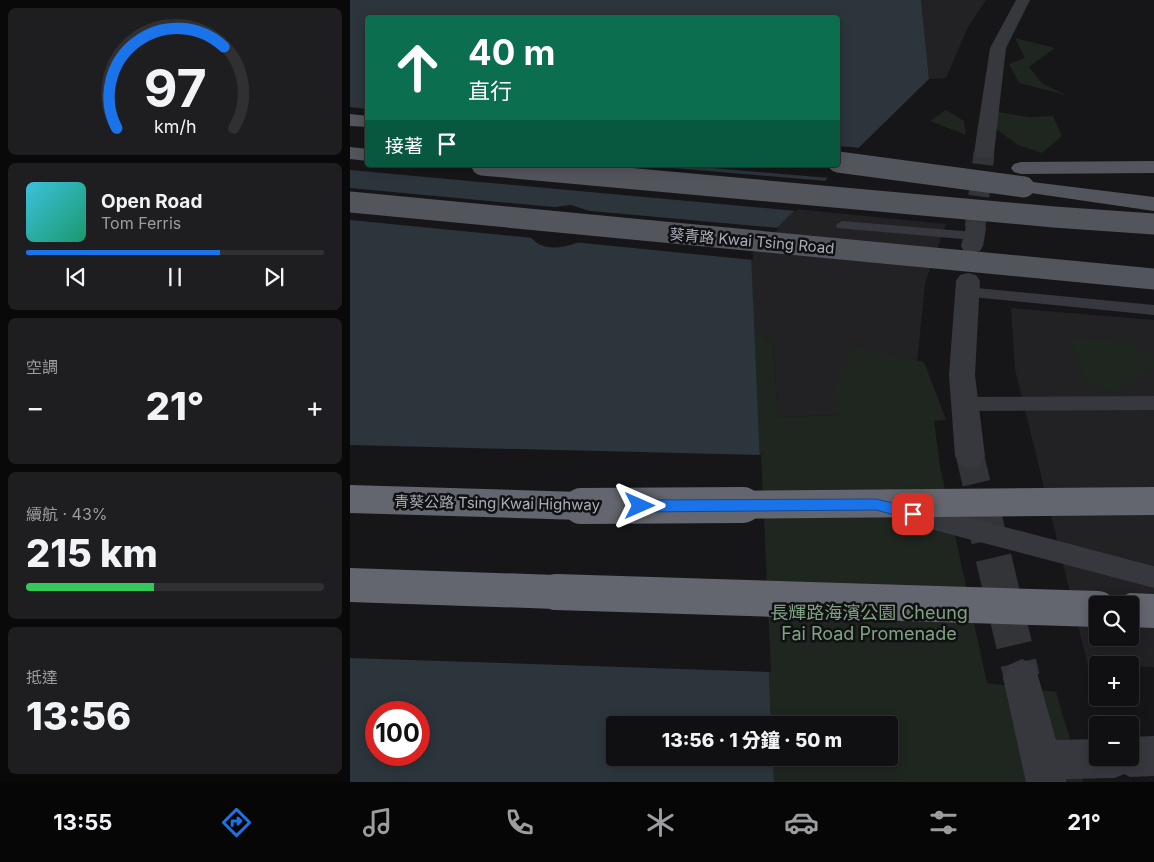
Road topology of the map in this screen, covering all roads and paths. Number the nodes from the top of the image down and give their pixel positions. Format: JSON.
{"nodes":[{"id":1,"x":1023,"y":0,"type":"edge"},
{"id":2,"x":350,"y":120,"type":"edge"},
{"id":3,"x":365,"y":122,"type":"edge"},
{"id":4,"x":350,"y":153,"type":"edge"},
{"id":5,"x":984,"y":153,"type":"tunnel mouth"},
{"id":6,"x":365,"y":155,"type":"edge"},
{"id":7,"x":840,"y":161,"type":"edge"},
{"id":8,"x":840,"y":161,"type":"edge"},
{"id":9,"x":504,"y":167,"type":"edge"},
{"id":10,"x":1154,"y":167,"type":"edge"},
{"id":11,"x":350,"y":202,"type":"edge"},
{"id":12,"x":1154,"y":204,"type":"edge"},
{"id":13,"x":1154,"y":224,"type":"edge"},
{"id":14,"x":842,"y":225,"type":"dead end"},
{"id":15,"x":974,"y":237,"type":"dead end"},
{"id":16,"x":1154,"y":279,"type":"edge"},
{"id":17,"x":967,"y":286,"type":"joint"},
{"id":18,"x":1154,"y":310,"type":"edge"},
{"id":19,"x":1154,"y":403,"type":"edge"},
{"id":20,"x":964,"y":404,"type":"junction"},
{"id":21,"x":970,"y":456,"type":"tunnel mouth"},
{"id":22,"x":350,"y":499,"type":"edge"},
{"id":23,"x":1154,"y":501,"type":"edge"},
{"id":24,"x":876,"y":504,"type":"junction"},
{"id":25,"x":1154,"y":577,"type":"edge"},
{"id":26,"x":350,"y":585,"type":"edge"},
{"id":27,"x":1089,"y":609,"type":"edge"},
{"id":28,"x":1139,"y":610,"type":"edge"},
{"id":29,"x":1154,"y":611,"type":"edge"},
{"id":30,"x":1022,"y":678,"type":"tunnel mouth"},
{"id":31,"x":1154,"y":756,"type":"edge"},
{"id":32,"x":1139,"y":757,"type":"edge"},
{"id":33,"x":1089,"y":763,"type":"edge"},
{"id":34,"x":1044,"y":771,"type":"edge"}],
"edges":[{"from":1,"to":5,"type":"street"},
{"from":2,"to":3,"type":"main road"},
{"from":4,"to":6,"type":"main road"},
{"from":7,"to":10,"type":"main road","bridge":true},
{"from":8,"to":12,"type":"main road","bridge":true},
{"from":9,"to":13,"type":"main road","bridge":true},
{"from":11,"to":16,"type":"main road","name":"葵青路 Kwai Tsing Road","bridge":true},
{"from":14,"to":15,"type":"lane"},
{"from":17,"to":18,"type":"lane"},
{"from":17,"to":20,"type":"street"},
{"from":19,"to":20,"type":"lane"},
{"from":20,"to":21,"type":"street"},
{"from":22,"to":24,"type":"highway","name":"青葵公路 Tsing Kwai Highway","bridge":true},
{"from":23,"to":24,"type":"highway","name":"青葵公路 Tsing Kwai Highway","bridge":true},
{"from":24,"to":25,"type":"lane","bridge":true},
{"from":26,"to":27,"type":"highway","bridge":true},
{"from":28,"to":29,"type":"highway"},
{"from":30,"to":34,"type":"street"},
{"from":31,"to":32,"type":"street"},
{"from":33,"to":34,"type":"street"}]}
